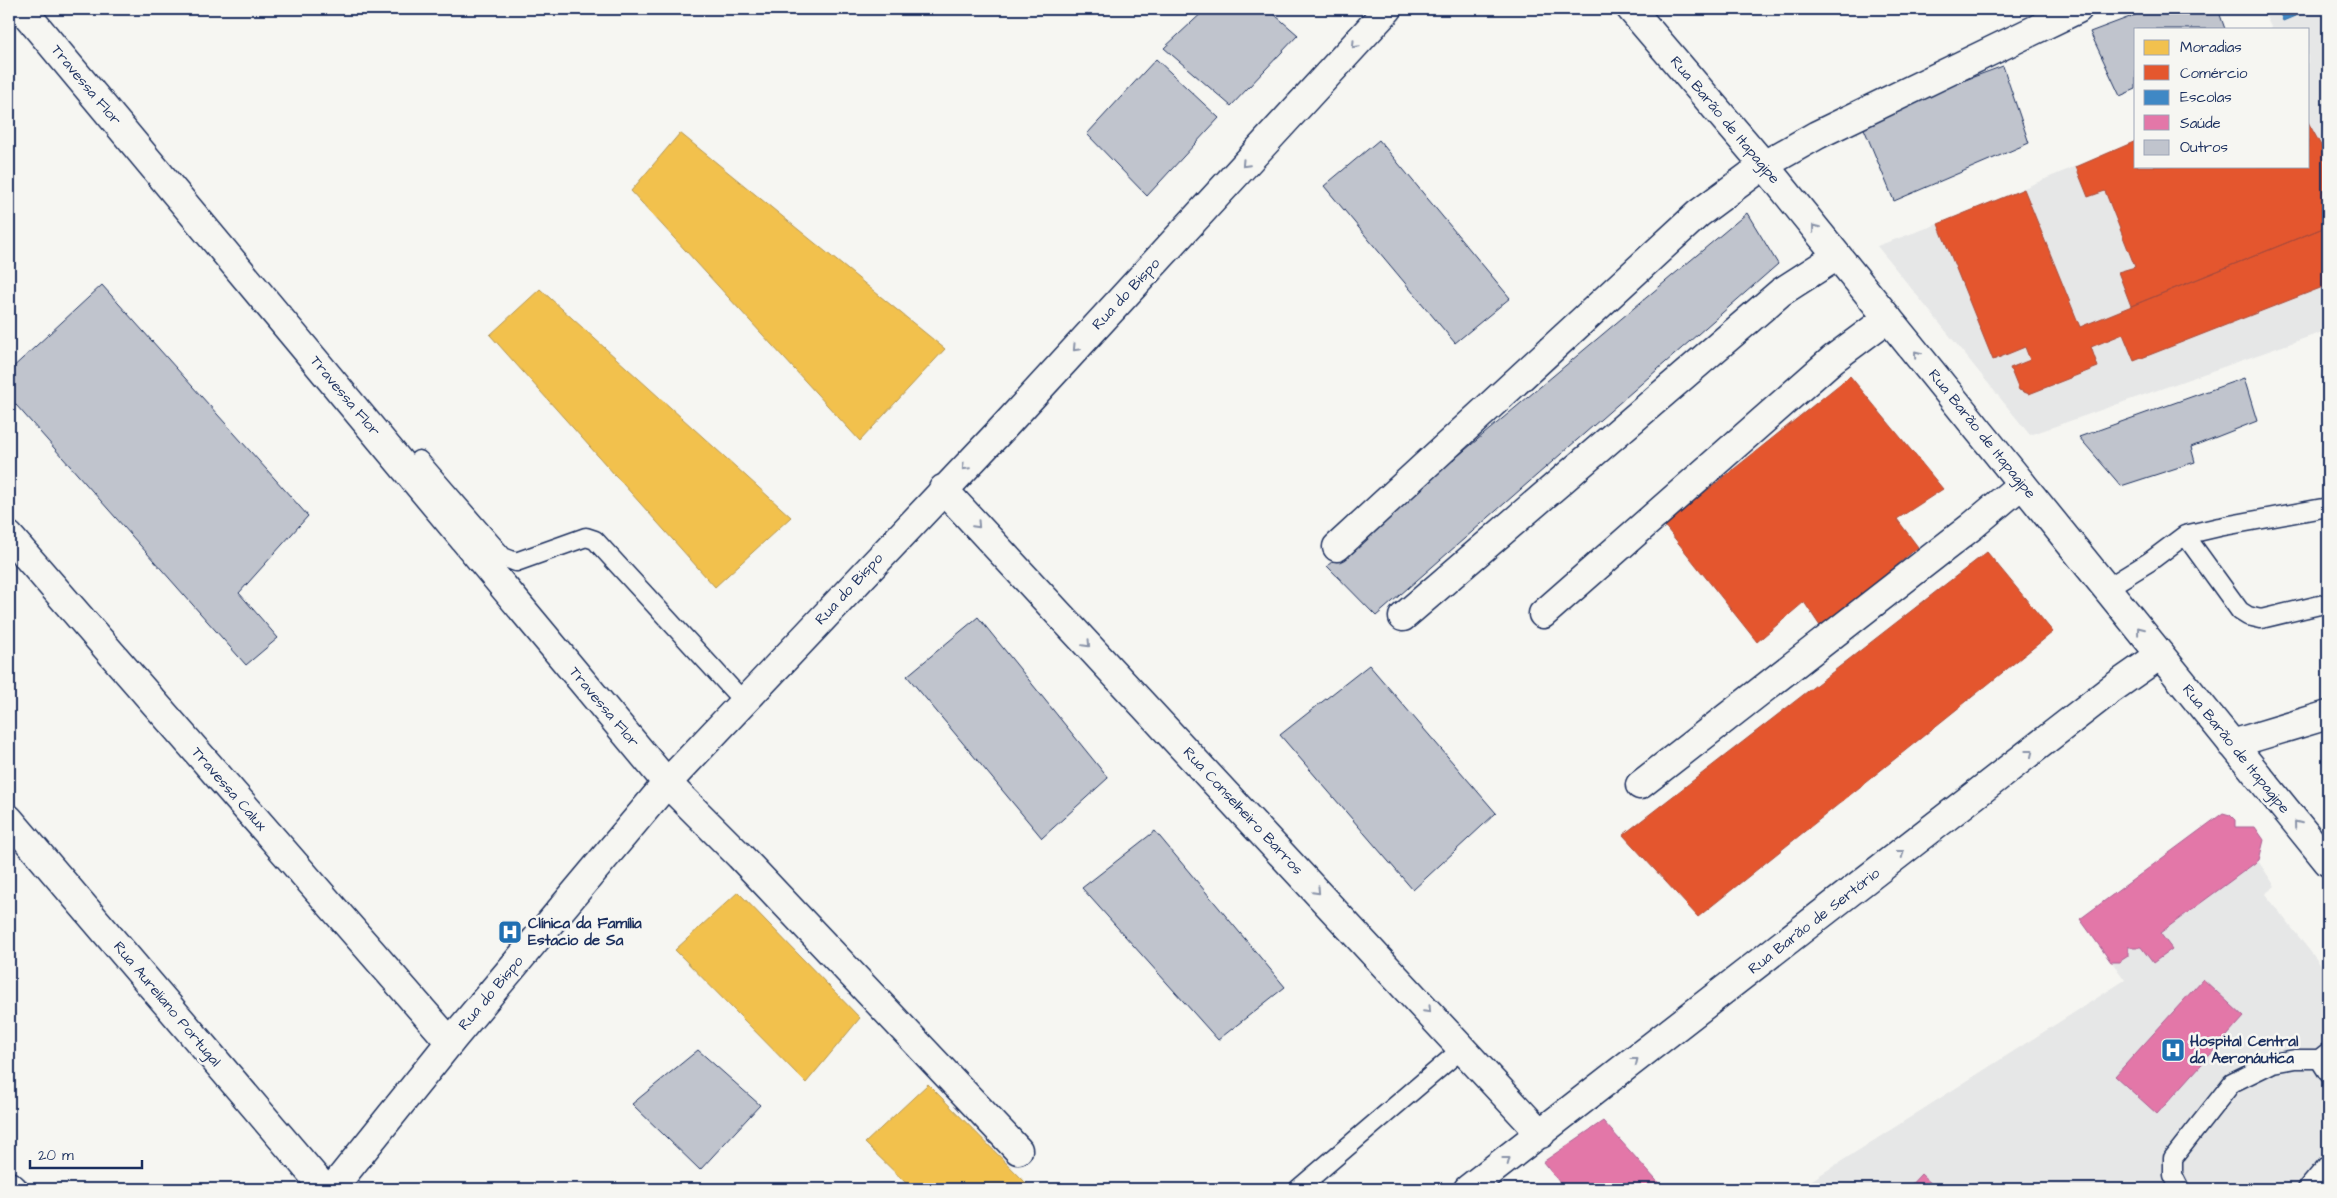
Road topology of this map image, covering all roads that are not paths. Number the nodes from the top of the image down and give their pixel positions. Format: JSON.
{"nodes":[{"id":1,"x":22,"y":9,"type":"edge"},
{"id":2,"x":1388,"y":9,"type":"edge"},
{"id":3,"x":1630,"y":9,"type":"edge"},
{"id":4,"x":2078,"y":9,"type":"edge"},
{"id":5,"x":1764,"y":165,"type":"junction"},
{"id":6,"x":1837,"y":256,"type":"junction"},
{"id":7,"x":1888,"y":318,"type":"junction"},
{"id":8,"x":419,"y":460,"type":"dead end"},
{"id":9,"x":2022,"y":484,"type":"junction"},
{"id":10,"x":943,"y":489,"type":"junction"},
{"id":11,"x":2328,"y":507,"type":"edge"},
{"id":12,"x":9,"y":536,"type":"edge"},
{"id":13,"x":2185,"y":536,"type":"junction"},
{"id":14,"x":1337,"y":547,"type":"dead end"},
{"id":15,"x":2107,"y":588,"type":"junction"},
{"id":16,"x":2328,"y":603,"type":"edge"},
{"id":17,"x":1544,"y":614,"type":"dead end"},
{"id":18,"x":1402,"y":617,"type":"dead end"},
{"id":19,"x":2160,"y":655,"type":"junction"},
{"id":20,"x":743,"y":701,"type":"junction"},
{"id":21,"x":2328,"y":715,"type":"edge"},
{"id":22,"x":2232,"y":744,"type":"junction"},
{"id":23,"x":667,"y":783,"type":"junction"},
{"id":24,"x":1640,"y":785,"type":"dead end"},
{"id":25,"x":9,"y":819,"type":"edge"},
{"id":26,"x":2328,"y":862,"type":"edge"},
{"id":27,"x":450,"y":1042,"type":"junction"},
{"id":28,"x":1462,"y":1048,"type":"junction"},
{"id":29,"x":2325,"y":1061,"type":"edge"},
{"id":30,"x":1541,"y":1134,"type":"junction"},
{"id":31,"x":1018,"y":1150,"type":"dead end"},
{"id":32,"x":2328,"y":1164,"type":"edge"},
{"id":33,"x":9,"y":1186,"type":"edge"},
{"id":34,"x":13,"y":1189,"type":"edge"},
{"id":35,"x":324,"y":1189,"type":"edge"},
{"id":36,"x":332,"y":1189,"type":"edge"},
{"id":37,"x":1298,"y":1189,"type":"edge"},
{"id":38,"x":1468,"y":1189,"type":"edge"},
{"id":39,"x":2180,"y":1189,"type":"edge"},
{"id":40,"x":2307,"y":1189,"type":"edge"}],
"edges":[{"from":1,"to":23,"type":"street","name":"Travessa Flor"},
{"from":2,"to":10,"type":"street","name":"Rua do Bispo","one_way":true},
{"from":3,"to":5,"type":"street","name":"Rua Barão de Itapagipe"},
{"from":4,"to":5,"type":"street"},
{"from":6,"to":5,"type":"street","name":"Rua Barão de Itapagipe","one_way":true},
{"from":5,"to":14,"type":"street"},
{"from":6,"to":7,"type":"street","name":"Rua Barão de Itapagipe"},
{"from":6,"to":18,"type":"street"},
{"from":9,"to":7,"type":"street","name":"Rua Barão de Itapagipe","one_way":true},
{"from":7,"to":17,"type":"street"},
{"from":8,"to":20,"type":"lane"},
{"from":9,"to":15,"type":"street","name":"Rua Barão de Itapagipe"},
{"from":9,"to":24,"type":"street"},
{"from":10,"to":20,"type":"street","name":"Rua do Bispo"},
{"from":10,"to":28,"type":"street","name":"Rua Conselheiro Barros","one_way":true},
{"from":11,"to":13,"type":"lane"},
{"from":12,"to":27,"type":"street","name":"Travessa Calux"},
{"from":13,"to":15,"type":"lane"},
{"from":13,"to":16,"type":"lane"},
{"from":19,"to":15,"type":"street","name":"Rua Barão de Itapagipe","one_way":true},
{"from":19,"to":22,"type":"street","name":"Rua Barão de Itapagipe"},
{"from":30,"to":19,"type":"street","name":"Rua Barão de Sertório","one_way":true},
{"from":20,"to":23,"type":"street","name":"Rua do Bispo"},
{"from":21,"to":22,"type":"street"},
{"from":26,"to":22,"type":"street","name":"Rua Barão de Itapagipe","one_way":true},
{"from":23,"to":27,"type":"street","name":"Rua do Bispo"},
{"from":23,"to":31,"type":"street","name":"Travessa Flor"},
{"from":25,"to":35,"type":"street","name":"Rua Aureliano Portugal"},
{"from":27,"to":36,"type":"street","name":"Rua do Bispo"},
{"from":28,"to":30,"type":"street","name":"Rua Conselheiro Barros"},
{"from":28,"to":37,"type":"lane"},
{"from":29,"to":39,"type":"lane"},
{"from":38,"to":30,"type":"street","name":"Rua Barão de Sertório","one_way":true},
{"from":32,"to":40,"type":"lane"},
{"from":33,"to":34,"type":"street"}]}
